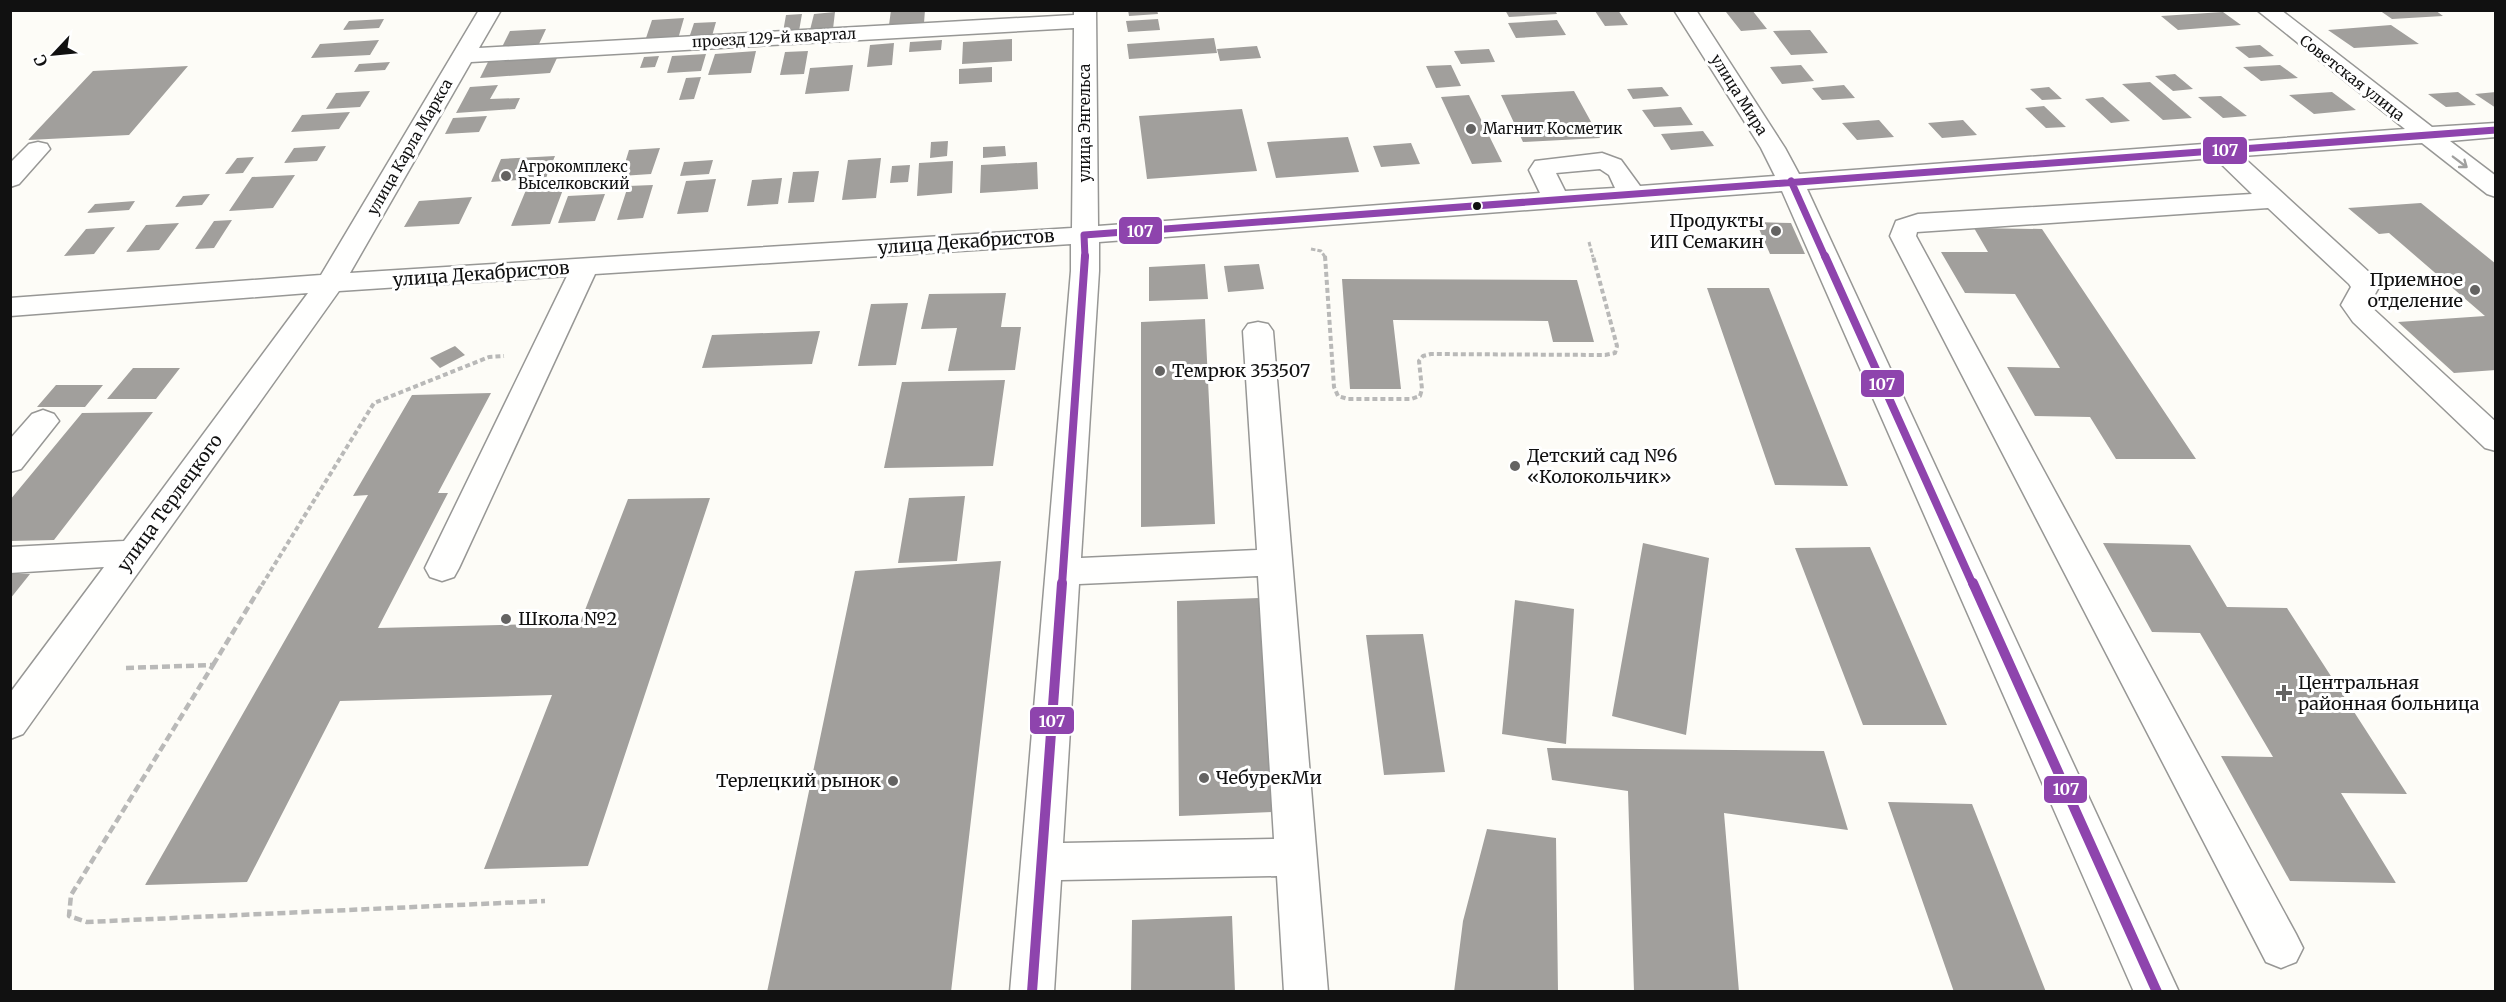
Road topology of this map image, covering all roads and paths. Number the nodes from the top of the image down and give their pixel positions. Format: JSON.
{"nodes":[{"id":1,"x":490,"y":10,"type":"edge"},
{"id":2,"x":1685,"y":10,"type":"edge"},
{"id":3,"x":2266,"y":10,"type":"edge"},
{"id":4,"x":1085,"y":16,"type":"edge"},
{"id":5,"x":463,"y":56,"type":"junction"},
{"id":6,"x":2496,"y":130,"type":"edge"},
{"id":7,"x":2424,"y":135,"type":"junction"},
{"id":8,"x":38,"y":149,"type":"dead end"},
{"id":9,"x":2220,"y":150,"type":"junction"},
{"id":10,"x":10,"y":179,"type":"edge"},
{"id":11,"x":1791,"y":181,"type":"junction"},
{"id":12,"x":2496,"y":189,"type":"edge"},
{"id":13,"x":1630,"y":193,"type":"junction"},
{"id":14,"x":1556,"y":199,"type":"junction"},
{"id":15,"x":2275,"y":200,"type":"junction"},
{"id":16,"x":1084,"y":235,"type":"junction"},
{"id":17,"x":1589,"y":242,"type":"dead end"},
{"id":18,"x":1304,"y":249,"type":"dead end"},
{"id":19,"x":585,"y":267,"type":"junction"},
{"id":20,"x":330,"y":283,"type":"junction"},
{"id":21,"x":10,"y":307,"type":"edge"},
{"id":22,"x":1258,"y":332,"type":"dead end"},
{"id":23,"x":545,"y":353,"type":"junction"},
{"id":24,"x":43,"y":421,"type":"dead end"},
{"id":25,"x":2496,"y":440,"type":"edge"},
{"id":26,"x":10,"y":461,"type":"edge"},
{"id":27,"x":134,"y":553,"type":"junction"},
{"id":28,"x":10,"y":560,"type":"edge"},
{"id":29,"x":1274,"y":562,"type":"junction"},
{"id":30,"x":442,"y":568,"type":"dead end"},
{"id":31,"x":1063,"y":572,"type":"junction"},
{"id":32,"x":213,"y":664,"type":"junction"},
{"id":33,"x":126,"y":668,"type":"dead end"},
{"id":34,"x":10,"y":723,"type":"edge"},
{"id":35,"x":1296,"y":856,"type":"junction"},
{"id":36,"x":1041,"y":862,"type":"junction"},
{"id":37,"x":544,"y":901,"type":"dead end"},
{"id":38,"x":2281,"y":948,"type":"dead end"},
{"id":39,"x":1032,"y":992,"type":"edge"},
{"id":40,"x":1306,"y":992,"type":"edge"},
{"id":41,"x":2157,"y":992,"type":"edge"}],
"edges":[{"from":1,"to":5,"type":"street","name":"улица Карла Маркса"},
{"from":2,"to":11,"type":"street","name":"улица Мира"},
{"from":3,"to":7,"type":"street","name":"Советская улица"},
{"from":4,"to":5,"type":"street","name":"проезд 129-й квартал"},
{"from":4,"to":16,"type":"street","name":"улица Энгельса"},
{"from":5,"to":20,"type":"street","name":"улица Карла Маркса"},
{"from":6,"to":7,"type":"street","name":"улица Декабристов"},
{"from":7,"to":9,"type":"street","name":"улица Декабристов"},
{"from":7,"to":12,"type":"street","name":"Советская улица","one_way":true},
{"from":8,"to":10,"type":"street"},
{"from":9,"to":11,"type":"street","name":"улица Декабристов"},
{"from":9,"to":15,"type":"street"},
{"from":11,"to":13,"type":"street","name":"улица Декабристов"},
{"from":11,"to":41,"type":"street","name":"улица Мира"},
{"from":13,"to":14,"type":"street","name":"улица Декабристов"},
{"from":13,"to":14,"type":"street"},
{"from":14,"to":16,"type":"street","name":"улица Декабристов"},
{"from":15,"to":25,"type":"street"},
{"from":15,"to":38,"type":"street"},
{"from":16,"to":19,"type":"street","name":"улица Декабристов"},
{"from":16,"to":31,"type":"street","name":"улица Энгельса"},
{"from":17,"to":18,"type":"path"},
{"from":19,"to":20,"type":"street","name":"улица Декабристов"},
{"from":19,"to":23,"type":"street"},
{"from":20,"to":21,"type":"street","name":"улица Декабристов"},
{"from":20,"to":27,"type":"street","name":"улица Терлецкого"},
{"from":22,"to":29,"type":"street"},
{"from":23,"to":30,"type":"street"},
{"from":23,"to":32,"type":"path"},
{"from":24,"to":26,"type":"street"},
{"from":27,"to":28,"type":"street"},
{"from":27,"to":34,"type":"street","name":"улица Терлецкого"},
{"from":29,"to":31,"type":"street"},
{"from":29,"to":35,"type":"street"},
{"from":31,"to":36,"type":"street","name":"улица Энгельса"},
{"from":32,"to":33,"type":"path"},
{"from":32,"to":37,"type":"path"},
{"from":35,"to":36,"type":"street"},
{"from":35,"to":40,"type":"street"},
{"from":36,"to":39,"type":"street","name":"улица Энгельса"}]}
